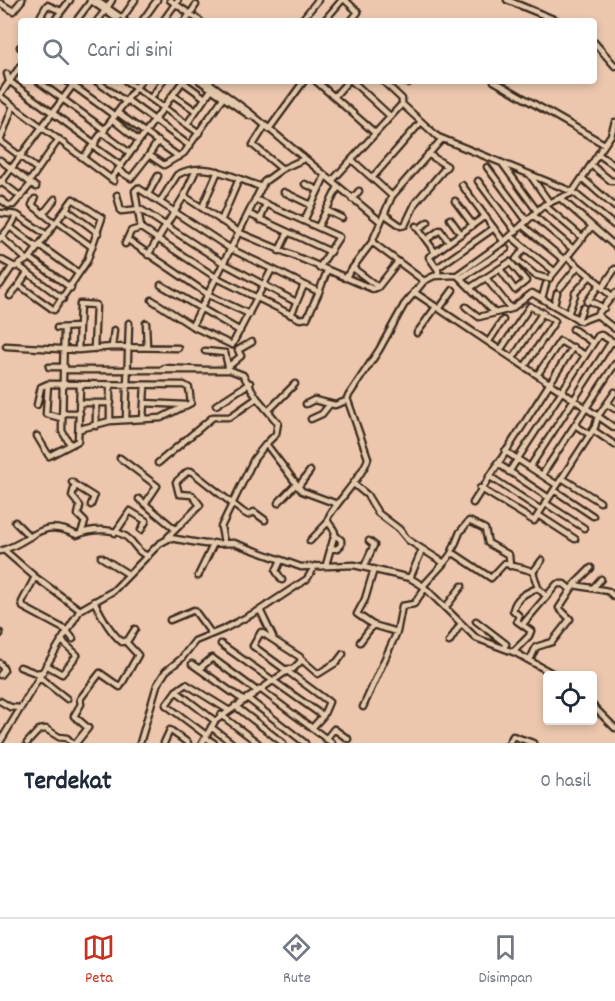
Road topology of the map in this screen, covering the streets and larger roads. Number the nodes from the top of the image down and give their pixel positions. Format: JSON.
{"nodes":[{"id":1,"x":22,"y":0,"type":"edge"},
{"id":2,"x":70,"y":0,"type":"edge"},
{"id":3,"x":91,"y":0,"type":"edge"},
{"id":4,"x":96,"y":0,"type":"edge"},
{"id":5,"x":112,"y":0,"type":"edge"},
{"id":6,"x":135,"y":0,"type":"edge"},
{"id":7,"x":157,"y":0,"type":"edge"},
{"id":8,"x":170,"y":0,"type":"edge"},
{"id":9,"x":318,"y":0,"type":"edge"},
{"id":10,"x":330,"y":0,"type":"edge"},
{"id":11,"x":344,"y":0,"type":"edge"},
{"id":12,"x":507,"y":0,"type":"edge"},
{"id":13,"x":177,"y":2,"type":"edge"},
{"id":14,"x":0,"y":3,"type":"edge"},
{"id":15,"x":196,"y":5,"type":"dead end"},
{"id":16,"x":336,"y":6,"type":"junction"},
{"id":17,"x":106,"y":9,"type":"junction"},
{"id":18,"x":61,"y":11,"type":"junction"},
{"id":19,"x":190,"y":14,"type":"junction"},
{"id":20,"x":43,"y":18,"type":"edge"},
{"id":21,"x":56,"y":18,"type":"edge"},
{"id":22,"x":78,"y":18,"type":"edge"},
{"id":23,"x":99,"y":18,"type":"edge"},
{"id":24,"x":120,"y":18,"type":"edge"},
{"id":25,"x":122,"y":18,"type":"edge"},
{"id":26,"x":144,"y":18,"type":"edge"},
{"id":27,"x":165,"y":18,"type":"edge"},
{"id":28,"x":187,"y":18,"type":"edge"},
{"id":29,"x":196,"y":18,"type":"edge"},
{"id":30,"x":303,"y":18,"type":"edge"},
{"id":31,"x":326,"y":18,"type":"edge"},
{"id":32,"x":353,"y":18,"type":"edge"},
{"id":33,"x":551,"y":18,"type":"edge"},
{"id":34,"x":597,"y":45,"type":"edge"},
{"id":35,"x":615,"y":66,"type":"edge"},
{"id":36,"x":18,"y":70,"type":"edge"},
{"id":37,"x":8,"y":74,"type":"dead end"},
{"id":38,"x":9,"y":81,"type":"junction"},
{"id":39,"x":42,"y":84,"type":"edge"},
{"id":40,"x":73,"y":84,"type":"edge"},
{"id":41,"x":75,"y":84,"type":"edge"},
{"id":42,"x":101,"y":84,"type":"edge"},
{"id":43,"x":130,"y":84,"type":"edge"},
{"id":44,"x":139,"y":84,"type":"edge"},
{"id":45,"x":161,"y":84,"type":"edge"},
{"id":46,"x":181,"y":84,"type":"edge"},
{"id":47,"x":186,"y":84,"type":"edge"},
{"id":48,"x":207,"y":84,"type":"edge"},
{"id":49,"x":302,"y":84,"type":"edge"},
{"id":50,"x":319,"y":84,"type":"edge"},
{"id":51,"x":347,"y":84,"type":"edge"},
{"id":52,"x":353,"y":84,"type":"edge"},
{"id":53,"x":386,"y":84,"type":"edge"},
{"id":54,"x":499,"y":84,"type":"edge"},
{"id":55,"x":136,"y":88,"type":"junction"},
{"id":56,"x":213,"y":88,"type":"junction"},
{"id":57,"x":0,"y":95,"type":"edge"},
{"id":58,"x":173,"y":95,"type":"junction"},
{"id":59,"x":334,"y":97,"type":"junction"},
{"id":60,"x":63,"y":98,"type":"junction"},
{"id":61,"x":151,"y":98,"type":"junction"},
{"id":62,"x":205,"y":98,"type":"junction"},
{"id":63,"x":223,"y":98,"type":"junction"},
{"id":64,"x":127,"y":101,"type":"junction"},
{"id":65,"x":402,"y":104,"type":"junction"},
{"id":66,"x":13,"y":106,"type":"junction"},
{"id":67,"x":164,"y":108,"type":"junction"},
{"id":68,"x":196,"y":111,"type":"junction"},
{"id":69,"x":52,"y":113,"type":"junction"},
{"id":70,"x":115,"y":116,"type":"junction"},
{"id":71,"x":390,"y":116,"type":"junction"},
{"id":72,"x":253,"y":117,"type":"junction"},
{"id":73,"x":155,"y":120,"type":"junction"},
{"id":74,"x":421,"y":122,"type":"junction"},
{"id":75,"x":615,"y":122,"type":"edge"},
{"id":76,"x":187,"y":124,"type":"junction"},
{"id":77,"x":42,"y":127,"type":"junction"},
{"id":78,"x":267,"y":128,"type":"junction"},
{"id":79,"x":104,"y":132,"type":"junction"},
{"id":80,"x":145,"y":132,"type":"junction"},
{"id":81,"x":199,"y":133,"type":"junction"},
{"id":82,"x":375,"y":133,"type":"junction"},
{"id":83,"x":59,"y":139,"type":"junction"},
{"id":84,"x":442,"y":139,"type":"junction"},
{"id":85,"x":612,"y":139,"type":"edge"},
{"id":86,"x":0,"y":141,"type":"edge"},
{"id":87,"x":139,"y":141,"type":"junction"},
{"id":88,"x":158,"y":141,"type":"junction"},
{"id":89,"x":604,"y":144,"type":"junction"},
{"id":90,"x":94,"y":145,"type":"junction"},
{"id":91,"x":190,"y":146,"type":"junction"},
{"id":92,"x":130,"y":153,"type":"junction"},
{"id":93,"x":149,"y":154,"type":"junction"},
{"id":94,"x":429,"y":154,"type":"junction"},
{"id":95,"x":598,"y":154,"type":"junction"},
{"id":96,"x":21,"y":156,"type":"junction"},
{"id":97,"x":179,"y":157,"type":"junction"},
{"id":98,"x":83,"y":158,"type":"junction"},
{"id":99,"x":304,"y":159,"type":"junction"},
{"id":100,"x":0,"y":160,"type":"edge"},
{"id":101,"x":352,"y":160,"type":"junction"},
{"id":102,"x":501,"y":161,"type":"junction"},
{"id":103,"x":591,"y":165,"type":"junction"},
{"id":104,"x":615,"y":166,"type":"edge"},
{"id":105,"x":487,"y":167,"type":"dead end"},
{"id":106,"x":119,"y":168,"type":"junction"},
{"id":107,"x":12,"y":169,"type":"junction"},
{"id":108,"x":37,"y":169,"type":"junction"},
{"id":109,"x":282,"y":169,"type":"junction"},
{"id":110,"x":196,"y":170,"type":"junction"},
{"id":111,"x":218,"y":171,"type":"junction"},
{"id":112,"x":528,"y":173,"type":"junction"},
{"id":113,"x":159,"y":176,"type":"dead end"},
{"id":114,"x":325,"y":176,"type":"junction"},
{"id":115,"x":372,"y":178,"type":"junction"},
{"id":116,"x":582,"y":178,"type":"junction"},
{"id":117,"x":239,"y":179,"type":"junction"},
{"id":118,"x":332,"y":181,"type":"junction"},
{"id":119,"x":478,"y":181,"type":"dead end"},
{"id":120,"x":0,"y":182,"type":"edge"},
{"id":121,"x":614,"y":182,"type":"edge"},
{"id":122,"x":30,"y":183,"type":"junction"},
{"id":123,"x":304,"y":184,"type":"dead end"},
{"id":124,"x":462,"y":185,"type":"dead end"},
{"id":125,"x":36,"y":187,"type":"dead end"},
{"id":126,"x":262,"y":187,"type":"junction"},
{"id":127,"x":338,"y":187,"type":"junction"},
{"id":128,"x":318,"y":190,"type":"junction"},
{"id":129,"x":359,"y":191,"type":"dead end"},
{"id":130,"x":284,"y":192,"type":"dead end"},
{"id":131,"x":573,"y":192,"type":"junction"},
{"id":132,"x":148,"y":194,"type":"junction"},
{"id":133,"x":117,"y":195,"type":"dead end"},
{"id":134,"x":184,"y":196,"type":"junction"},
{"id":135,"x":392,"y":196,"type":"junction"},
{"id":136,"x":21,"y":197,"type":"junction"},
{"id":137,"x":352,"y":198,"type":"junction"},
{"id":138,"x":560,"y":198,"type":"junction"},
{"id":139,"x":0,"y":199,"type":"edge"},
{"id":140,"x":34,"y":199,"type":"dead end"},
{"id":141,"x":55,"y":199,"type":"dead end"},
{"id":142,"x":255,"y":199,"type":"junction"},
{"id":143,"x":455,"y":201,"type":"dead end"},
{"id":144,"x":160,"y":202,"type":"junction"},
{"id":145,"x":266,"y":204,"type":"junction"},
{"id":146,"x":547,"y":204,"type":"junction"},
{"id":147,"x":311,"y":205,"type":"junction"},
{"id":148,"x":615,"y":207,"type":"edge"},
{"id":149,"x":202,"y":208,"type":"junction"},
{"id":150,"x":66,"y":209,"type":"junction"},
{"id":151,"x":140,"y":209,"type":"junction"},
{"id":152,"x":326,"y":210,"type":"junction"},
{"id":153,"x":175,"y":211,"type":"junction"},
{"id":154,"x":0,"y":213,"type":"edge"},
{"id":155,"x":535,"y":213,"type":"junction"},
{"id":156,"x":43,"y":214,"type":"junction"},
{"id":157,"x":249,"y":214,"type":"junction"},
{"id":158,"x":384,"y":214,"type":"junction"},
{"id":159,"x":18,"y":215,"type":"junction"},
{"id":160,"x":485,"y":216,"type":"junction"},
{"id":161,"x":342,"y":218,"type":"dead end"},
{"id":162,"x":450,"y":219,"type":"dead end"},
{"id":163,"x":260,"y":220,"type":"junction"},
{"id":164,"x":221,"y":221,"type":"junction"},
{"id":165,"x":304,"y":221,"type":"junction"},
{"id":166,"x":380,"y":221,"type":"junction"},
{"id":167,"x":56,"y":222,"type":"junction"},
{"id":168,"x":428,"y":222,"type":"dead end"},
{"id":169,"x":524,"y":223,"type":"junction"},
{"id":170,"x":473,"y":225,"type":"junction"},
{"id":171,"x":168,"y":226,"type":"junction"},
{"id":172,"x":592,"y":226,"type":"junction"},
{"id":173,"x":615,"y":226,"type":"edge"},
{"id":174,"x":10,"y":227,"type":"junction"},
{"id":175,"x":318,"y":227,"type":"junction"},
{"id":176,"x":141,"y":228,"type":"junction"},
{"id":177,"x":494,"y":228,"type":"junction"},
{"id":178,"x":288,"y":232,"type":"junction"},
{"id":179,"x":516,"y":232,"type":"junction"},
{"id":180,"x":98,"y":233,"type":"junction"},
{"id":181,"x":240,"y":233,"type":"junction"},
{"id":182,"x":461,"y":234,"type":"junction"},
{"id":183,"x":47,"y":235,"type":"junction"},
{"id":184,"x":511,"y":236,"type":"junction"},
{"id":185,"x":0,"y":238,"type":"edge"},
{"id":186,"x":583,"y":238,"type":"junction"},
{"id":187,"x":159,"y":240,"type":"junction"},
{"id":188,"x":426,"y":240,"type":"junction"},
{"id":189,"x":372,"y":242,"type":"junction"},
{"id":190,"x":449,"y":242,"type":"junction"},
{"id":191,"x":504,"y":243,"type":"junction"},
{"id":192,"x":39,"y":246,"type":"junction"},
{"id":193,"x":615,"y":246,"type":"edge"},
{"id":194,"x":92,"y":247,"type":"junction"},
{"id":195,"x":525,"y":248,"type":"junction"},
{"id":196,"x":231,"y":249,"type":"junction"},
{"id":197,"x":506,"y":249,"type":"dead end"},
{"id":198,"x":573,"y":249,"type":"junction"},
{"id":199,"x":279,"y":251,"type":"junction"},
{"id":200,"x":331,"y":252,"type":"junction"},
{"id":201,"x":435,"y":252,"type":"junction"},
{"id":202,"x":148,"y":255,"type":"junction"},
{"id":203,"x":0,"y":259,"type":"edge"},
{"id":204,"x":29,"y":259,"type":"junction"},
{"id":205,"x":565,"y":259,"type":"junction"},
{"id":206,"x":397,"y":263,"type":"junction"},
{"id":207,"x":225,"y":264,"type":"junction"},
{"id":208,"x":578,"y":266,"type":"junction"},
{"id":209,"x":12,"y":267,"type":"junction"},
{"id":210,"x":20,"y":267,"type":"junction"},
{"id":211,"x":319,"y":268,"type":"junction"},
{"id":212,"x":353,"y":268,"type":"junction"},
{"id":213,"x":437,"y":268,"type":"junction"},
{"id":214,"x":500,"y":268,"type":"junction"},
{"id":215,"x":272,"y":269,"type":"junction"},
{"id":216,"x":615,"y":269,"type":"edge"},
{"id":217,"x":327,"y":272,"type":"junction"},
{"id":218,"x":554,"y":272,"type":"junction"},
{"id":219,"x":27,"y":273,"type":"junction"},
{"id":220,"x":78,"y":273,"type":"junction"},
{"id":221,"x":438,"y":276,"type":"junction"},
{"id":222,"x":459,"y":276,"type":"junction"},
{"id":223,"x":590,"y":276,"type":"junction"},
{"id":224,"x":217,"y":278,"type":"junction"},
{"id":225,"x":345,"y":278,"type":"junction"},
{"id":226,"x":486,"y":278,"type":"junction"},
{"id":227,"x":424,"y":281,"type":"junction"},
{"id":228,"x":546,"y":284,"type":"dead end"},
{"id":229,"x":0,"y":285,"type":"edge"},
{"id":230,"x":19,"y":285,"type":"junction"},
{"id":231,"x":161,"y":285,"type":"dead end"},
{"id":232,"x":264,"y":285,"type":"junction"},
{"id":233,"x":304,"y":285,"type":"junction"},
{"id":234,"x":378,"y":287,"type":"junction"},
{"id":235,"x":71,"y":288,"type":"junction"},
{"id":236,"x":470,"y":288,"type":"junction"},
{"id":237,"x":560,"y":288,"type":"dead end"},
{"id":238,"x":453,"y":290,"type":"dead end"},
{"id":239,"x":319,"y":292,"type":"junction"},
{"id":240,"x":414,"y":292,"type":"junction"},
{"id":241,"x":557,"y":294,"type":"dead end"},
{"id":242,"x":209,"y":295,"type":"junction"},
{"id":243,"x":614,"y":295,"type":"edge"},
{"id":244,"x":10,"y":296,"type":"dead end"},
{"id":245,"x":257,"y":298,"type":"junction"},
{"id":246,"x":542,"y":298,"type":"junction"},
{"id":247,"x":63,"y":299,"type":"junction"},
{"id":248,"x":152,"y":300,"type":"dead end"},
{"id":249,"x":296,"y":302,"type":"junction"},
{"id":250,"x":587,"y":304,"type":"junction"},
{"id":251,"x":554,"y":305,"type":"junction"},
{"id":252,"x":437,"y":308,"type":"junction"},
{"id":253,"x":466,"y":308,"type":"dead end"},
{"id":254,"x":603,"y":308,"type":"junction"},
{"id":255,"x":511,"y":309,"type":"junction"},
{"id":256,"x":201,"y":311,"type":"junction"},
{"id":257,"x":543,"y":312,"type":"junction"},
{"id":258,"x":495,"y":313,"type":"junction"},
{"id":259,"x":249,"y":314,"type":"junction"},
{"id":260,"x":568,"y":314,"type":"junction"},
{"id":261,"x":291,"y":315,"type":"junction"},
{"id":262,"x":593,"y":315,"type":"junction"},
{"id":263,"x":615,"y":319,"type":"edge"},
{"id":264,"x":503,"y":320,"type":"dead end"},
{"id":265,"x":580,"y":321,"type":"junction"},
{"id":266,"x":129,"y":323,"type":"dead end"},
{"id":267,"x":146,"y":323,"type":"dead end"},
{"id":268,"x":57,"y":327,"type":"dead end"},
{"id":269,"x":79,"y":327,"type":"junction"},
{"id":270,"x":192,"y":327,"type":"junction"},
{"id":271,"x":613,"y":327,"type":"edge"},
{"id":272,"x":64,"y":328,"type":"junction"},
{"id":273,"x":573,"y":329,"type":"dead end"},
{"id":274,"x":586,"y":329,"type":"dead end"},
{"id":275,"x":114,"y":330,"type":"dead end"},
{"id":276,"x":240,"y":331,"type":"junction"},
{"id":277,"x":417,"y":333,"type":"dead end"},
{"id":278,"x":489,"y":341,"type":"junction"},
{"id":279,"x":252,"y":342,"type":"dead end"},
{"id":280,"x":614,"y":342,"type":"edge"},
{"id":281,"x":593,"y":343,"type":"junction"},
{"id":282,"x":227,"y":344,"type":"junction"},
{"id":283,"x":6,"y":346,"type":"dead end"},
{"id":284,"x":112,"y":347,"type":"junction"},
{"id":285,"x":129,"y":347,"type":"junction"},
{"id":286,"x":147,"y":347,"type":"junction"},
{"id":287,"x":573,"y":347,"type":"junction"},
{"id":288,"x":178,"y":348,"type":"dead end"},
{"id":289,"x":64,"y":349,"type":"junction"},
{"id":290,"x":94,"y":349,"type":"junction"},
{"id":291,"x":501,"y":349,"type":"junction"},
{"id":292,"x":78,"y":350,"type":"junction"},
{"id":293,"x":238,"y":350,"type":"junction"},
{"id":294,"x":205,"y":351,"type":"dead end"},
{"id":295,"x":224,"y":354,"type":"junction"},
{"id":296,"x":585,"y":355,"type":"junction"},
{"id":297,"x":513,"y":358,"type":"junction"},
{"id":298,"x":615,"y":364,"type":"edge"},
{"id":299,"x":525,"y":366,"type":"junction"},
{"id":300,"x":49,"y":368,"type":"dead end"},
{"id":301,"x":227,"y":368,"type":"junction"},
{"id":302,"x":63,"y":369,"type":"junction"},
{"id":303,"x":128,"y":370,"type":"junction"},
{"id":304,"x":184,"y":370,"type":"junction"},
{"id":305,"x":538,"y":374,"type":"junction"},
{"id":306,"x":550,"y":382,"type":"junction"},
{"id":307,"x":250,"y":383,"type":"junction"},
{"id":308,"x":48,"y":384,"type":"junction"},
{"id":309,"x":129,"y":384,"type":"junction"},
{"id":310,"x":295,"y":384,"type":"dead end"},
{"id":311,"x":110,"y":385,"type":"junction"},
{"id":312,"x":145,"y":385,"type":"junction"},
{"id":313,"x":184,"y":385,"type":"junction"},
{"id":314,"x":63,"y":386,"type":"junction"},
{"id":315,"x":80,"y":386,"type":"junction"},
{"id":316,"x":562,"y":390,"type":"junction"},
{"id":317,"x":615,"y":392,"type":"edge"},
{"id":318,"x":257,"y":398,"type":"junction"},
{"id":319,"x":575,"y":399,"type":"junction"},
{"id":320,"x":346,"y":401,"type":"junction"},
{"id":321,"x":80,"y":403,"type":"junction"},
{"id":322,"x":96,"y":403,"type":"junction"},
{"id":323,"x":111,"y":403,"type":"junction"},
{"id":324,"x":144,"y":403,"type":"junction"},
{"id":325,"x":306,"y":404,"type":"dead end"},
{"id":326,"x":330,"y":404,"type":"junction"},
{"id":327,"x":607,"y":404,"type":"junction"},
{"id":328,"x":37,"y":405,"type":"dead end"},
{"id":329,"x":188,"y":405,"type":"junction"},
{"id":330,"x":216,"y":405,"type":"dead end"},
{"id":331,"x":587,"y":407,"type":"junction"},
{"id":332,"x":615,"y":409,"type":"edge"},
{"id":333,"x":268,"y":411,"type":"junction"},
{"id":334,"x":80,"y":413,"type":"junction"},
{"id":335,"x":62,"y":416,"type":"junction"},
{"id":336,"x":598,"y":416,"type":"junction"},
{"id":337,"x":126,"y":419,"type":"junction"},
{"id":338,"x":143,"y":419,"type":"junction"},
{"id":339,"x":310,"y":419,"type":"dead end"},
{"id":340,"x":110,"y":421,"type":"junction"},
{"id":341,"x":575,"y":425,"type":"junction"},
{"id":342,"x":96,"y":426,"type":"junction"},
{"id":343,"x":615,"y":428,"type":"edge"},
{"id":344,"x":80,"y":429,"type":"junction"},
{"id":345,"x":591,"y":432,"type":"junction"},
{"id":346,"x":38,"y":436,"type":"dead end"},
{"id":347,"x":70,"y":444,"type":"junction"},
{"id":348,"x":266,"y":444,"type":"junction"},
{"id":349,"x":615,"y":445,"type":"edge"},
{"id":350,"x":505,"y":451,"type":"junction"},
{"id":351,"x":120,"y":458,"type":"dead end"},
{"id":352,"x":517,"y":459,"type":"junction"},
{"id":353,"x":158,"y":463,"type":"dead end"},
{"id":354,"x":497,"y":463,"type":"junction"},
{"id":355,"x":530,"y":467,"type":"junction"},
{"id":356,"x":310,"y":471,"type":"dead end"},
{"id":357,"x":509,"y":472,"type":"junction"},
{"id":358,"x":542,"y":475,"type":"junction"},
{"id":359,"x":489,"y":476,"type":"junction"},
{"id":360,"x":562,"y":478,"type":"junction"},
{"id":361,"x":297,"y":485,"type":"junction"},
{"id":362,"x":355,"y":485,"type":"junction"},
{"id":363,"x":555,"y":487,"type":"junction"},
{"id":364,"x":480,"y":488,"type":"junction"},
{"id":365,"x":139,"y":499,"type":"dead end"},
{"id":366,"x":547,"y":500,"type":"junction"},
{"id":367,"x":600,"y":502,"type":"dead end"},
{"id":368,"x":233,"y":503,"type":"junction"},
{"id":369,"x":278,"y":503,"type":"dead end"},
{"id":370,"x":473,"y":503,"type":"dead end"},
{"id":371,"x":145,"y":504,"type":"junction"},
{"id":372,"x":337,"y":504,"type":"junction"},
{"id":373,"x":92,"y":505,"type":"dead end"},
{"id":374,"x":539,"y":512,"type":"junction"},
{"id":375,"x":593,"y":516,"type":"dead end"},
{"id":376,"x":266,"y":520,"type":"dead end"},
{"id":377,"x":15,"y":522,"type":"dead end"},
{"id":378,"x":328,"y":522,"type":"junction"},
{"id":379,"x":584,"y":528,"type":"dead end"},
{"id":380,"x":141,"y":530,"type":"dead end"},
{"id":381,"x":175,"y":530,"type":"junction"},
{"id":382,"x":81,"y":533,"type":"junction"},
{"id":383,"x":115,"y":533,"type":"junction"},
{"id":384,"x":335,"y":535,"type":"junction"},
{"id":385,"x":30,"y":537,"type":"junction"},
{"id":386,"x":166,"y":539,"type":"junction"},
{"id":387,"x":575,"y":539,"type":"dead end"},
{"id":388,"x":309,"y":541,"type":"dead end"},
{"id":389,"x":369,"y":541,"type":"dead end"},
{"id":390,"x":224,"y":542,"type":"junction"},
{"id":391,"x":214,"y":543,"type":"junction"},
{"id":392,"x":330,"y":548,"type":"junction"},
{"id":393,"x":422,"y":550,"type":"junction"},
{"id":394,"x":2,"y":551,"type":"edge"},
{"id":395,"x":451,"y":554,"type":"junction"},
{"id":396,"x":148,"y":556,"type":"junction"},
{"id":397,"x":101,"y":557,"type":"dead end"},
{"id":398,"x":281,"y":560,"type":"junction"},
{"id":399,"x":542,"y":560,"type":"dead end"},
{"id":400,"x":444,"y":563,"type":"junction"},
{"id":401,"x":326,"y":565,"type":"junction"},
{"id":402,"x":315,"y":566,"type":"junction"},
{"id":403,"x":510,"y":566,"type":"junction"},
{"id":404,"x":364,"y":567,"type":"junction"},
{"id":405,"x":591,"y":568,"type":"dead end"},
{"id":406,"x":374,"y":569,"type":"junction"},
{"id":407,"x":533,"y":572,"type":"junction"},
{"id":408,"x":128,"y":574,"type":"junction"},
{"id":409,"x":198,"y":576,"type":"dead end"},
{"id":410,"x":35,"y":577,"type":"junction"},
{"id":411,"x":410,"y":578,"type":"junction"},
{"id":412,"x":601,"y":579,"type":"dead end"},
{"id":413,"x":282,"y":580,"type":"dead end"},
{"id":414,"x":576,"y":583,"type":"junction"},
{"id":415,"x":462,"y":586,"type":"dead end"},
{"id":416,"x":424,"y":587,"type":"junction"},
{"id":417,"x":538,"y":588,"type":"junction"},
{"id":418,"x":593,"y":588,"type":"junction"},
{"id":419,"x":570,"y":589,"type":"junction"},
{"id":420,"x":546,"y":596,"type":"junction"},
{"id":421,"x":615,"y":597,"type":"edge"},
{"id":422,"x":94,"y":602,"type":"junction"},
{"id":423,"x":445,"y":608,"type":"junction"},
{"id":424,"x":80,"y":610,"type":"junction"},
{"id":425,"x":260,"y":610,"type":"junction"},
{"id":426,"x":170,"y":620,"type":"dead end"},
{"id":427,"x":476,"y":621,"type":"dead end"},
{"id":428,"x":523,"y":624,"type":"junction"},
{"id":429,"x":373,"y":625,"type":"junction"},
{"id":430,"x":460,"y":625,"type":"junction"},
{"id":431,"x":135,"y":629,"type":"dead end"},
{"id":432,"x":66,"y":630,"type":"junction"},
{"id":433,"x":397,"y":632,"type":"junction"},
{"id":434,"x":211,"y":633,"type":"junction"},
{"id":435,"x":273,"y":638,"type":"junction"},
{"id":436,"x":73,"y":639,"type":"dead end"},
{"id":437,"x":61,"y":640,"type":"junction"},
{"id":438,"x":126,"y":642,"type":"junction"},
{"id":439,"x":360,"y":642,"type":"dead end"},
{"id":440,"x":449,"y":642,"type":"dead end"},
{"id":441,"x":221,"y":644,"type":"dead end"},
{"id":442,"x":503,"y":648,"type":"junction"},
{"id":443,"x":513,"y":652,"type":"junction"},
{"id":444,"x":343,"y":654,"type":"dead end"},
{"id":445,"x":302,"y":659,"type":"junction"},
{"id":446,"x":530,"y":660,"type":"junction"},
{"id":447,"x":0,"y":663,"type":"edge"},
{"id":448,"x":192,"y":664,"type":"dead end"},
{"id":449,"x":46,"y":665,"type":"junction"},
{"id":450,"x":20,"y":667,"type":"dead end"},
{"id":451,"x":199,"y":669,"type":"junction"},
{"id":452,"x":287,"y":670,"type":"junction"},
{"id":453,"x":550,"y":671,"type":"edge"},
{"id":454,"x":43,"y":672,"type":"junction"},
{"id":455,"x":0,"y":675,"type":"edge"},
{"id":456,"x":39,"y":677,"type":"junction"},
{"id":457,"x":272,"y":680,"type":"junction"},
{"id":458,"x":258,"y":690,"type":"junction"},
{"id":459,"x":176,"y":691,"type":"junction"},
{"id":460,"x":68,"y":699,"type":"dead end"},
{"id":461,"x":245,"y":699,"type":"junction"},
{"id":462,"x":0,"y":701,"type":"edge"},
{"id":463,"x":235,"y":706,"type":"junction"},
{"id":464,"x":363,"y":707,"type":"dead end"},
{"id":465,"x":19,"y":708,"type":"junction"},
{"id":466,"x":597,"y":709,"type":"edge"},
{"id":467,"x":228,"y":710,"type":"junction"},
{"id":468,"x":221,"y":715,"type":"junction"},
{"id":469,"x":322,"y":716,"type":"junction"},
{"id":470,"x":215,"y":721,"type":"junction"},
{"id":471,"x":211,"y":727,"type":"junction"},
{"id":472,"x":312,"y":728,"type":"junction"},
{"id":473,"x":615,"y":728,"type":"edge"},
{"id":474,"x":206,"y":736,"type":"junction"},
{"id":475,"x":326,"y":739,"type":"junction"},
{"id":476,"x":348,"y":739,"type":"dead end"},
{"id":477,"x":0,"y":741,"type":"edge"},
{"id":478,"x":27,"y":743,"type":"edge"},
{"id":479,"x":74,"y":743,"type":"edge"},
{"id":480,"x":140,"y":743,"type":"edge"},
{"id":481,"x":164,"y":743,"type":"edge"},
{"id":482,"x":188,"y":743,"type":"edge"},
{"id":483,"x":202,"y":743,"type":"edge"},
{"id":484,"x":214,"y":743,"type":"edge"},
{"id":485,"x":232,"y":743,"type":"edge"},
{"id":486,"x":258,"y":743,"type":"edge"},
{"id":487,"x":283,"y":743,"type":"edge"},
{"id":488,"x":305,"y":743,"type":"edge"},
{"id":489,"x":332,"y":743,"type":"edge"},
{"id":490,"x":509,"y":743,"type":"edge"},
{"id":491,"x":533,"y":743,"type":"edge"}],
"edges":[{"from":1,"to":14,"type":"street"},
{"from":2,"to":18,"type":"street"},
{"from":3,"to":17,"type":"street"},
{"from":3,"to":22,"type":"street"},
{"from":4,"to":17,"type":"street"},
{"from":5,"to":17,"type":"street"},
{"from":6,"to":25,"type":"street"},
{"from":7,"to":26,"type":"street"},
{"from":8,"to":13,"type":"street"},
{"from":9,"to":30,"type":"street"},
{"from":10,"to":16,"type":"street"},
{"from":11,"to":16,"type":"street"},
{"from":11,"to":32,"type":"street"},
{"from":12,"to":33,"type":"street"},
{"from":13,"to":19,"type":"street"},
{"from":13,"to":27,"type":"street"},
{"from":15,"to":19,"type":"street"},
{"from":16,"to":31,"type":"street"},
{"from":17,"to":23,"type":"street"},
{"from":17,"to":24,"type":"street"},
{"from":18,"to":20,"type":"street"},
{"from":18,"to":21,"type":"street"},
{"from":19,"to":28,"type":"street"},
{"from":19,"to":29,"type":"street"},
{"from":34,"to":35,"type":"street"},
{"from":36,"to":38,"type":"street"},
{"from":37,"to":38,"type":"street"},
{"from":38,"to":57,"type":"street"},
{"from":38,"to":69,"type":"street"},
{"from":39,"to":60,"type":"street"},
{"from":40,"to":60,"type":"street"},
{"from":41,"to":70,"type":"street"},
{"from":42,"to":64,"type":"street"},
{"from":43,"to":55,"type":"street"},
{"from":44,"to":55,"type":"street"},
{"from":45,"to":61,"type":"street"},
{"from":46,"to":58,"type":"street"},
{"from":47,"to":62,"type":"street"},
{"from":48,"to":56,"type":"street"},
{"from":49,"to":78,"type":"street"},
{"from":50,"to":59,"type":"street"},
{"from":51,"to":59,"type":"street"},
{"from":52,"to":71,"type":"street"},
{"from":53,"to":65,"type":"street"},
{"from":54,"to":89,"type":"street"},
{"from":55,"to":61,"type":"street"},
{"from":55,"to":64,"type":"street"},
{"from":56,"to":62,"type":"street"},
{"from":56,"to":63,"type":"street"},
{"from":56,"to":72,"type":"street"},
{"from":57,"to":66,"type":"street"},
{"from":58,"to":67,"type":"street"},
{"from":58,"to":68,"type":"street"},
{"from":59,"to":82,"type":"street"},
{"from":60,"to":69,"type":"street"},
{"from":60,"to":79,"type":"street"},
{"from":61,"to":67,"type":"street"},
{"from":62,"to":68,"type":"street"},
{"from":63,"to":72,"type":"street"},
{"from":63,"to":81,"type":"street"},
{"from":64,"to":70,"type":"street"},
{"from":64,"to":73,"type":"street"},
{"from":65,"to":71,"type":"street"},
{"from":65,"to":74,"type":"street"},
{"from":66,"to":77,"type":"street"},
{"from":66,"to":86,"type":"street"},
{"from":67,"to":73,"type":"street"},
{"from":67,"to":76,"type":"street"},
{"from":68,"to":76,"type":"street"},
{"from":69,"to":77,"type":"street"},
{"from":69,"to":90,"type":"street"},
{"from":70,"to":79,"type":"street"},
{"from":70,"to":80,"type":"street"},
{"from":70,"to":87,"type":"street"},
{"from":71,"to":82,"type":"street"},
{"from":72,"to":78,"type":"street"},
{"from":73,"to":80,"type":"street"},
{"from":73,"to":91,"type":"street"},
{"from":74,"to":84,"type":"street"},
{"from":74,"to":115,"type":"street"},
{"from":75,"to":85,"type":"street"},
{"from":76,"to":81,"type":"street"},
{"from":77,"to":83,"type":"street"},
{"from":77,"to":96,"type":"street"},
{"from":78,"to":99,"type":"street"},
{"from":78,"to":109,"type":"street"},
{"from":79,"to":90,"type":"street"},
{"from":79,"to":92,"type":"street"},
{"from":80,"to":87,"type":"street"},
{"from":80,"to":88,"type":"street"},
{"from":81,"to":91,"type":"street"},
{"from":82,"to":101,"type":"street"},
{"from":83,"to":98,"type":"street"},
{"from":83,"to":108,"type":"street"},
{"from":84,"to":94,"type":"street"},
{"from":84,"to":102,"type":"street"},
{"from":85,"to":89,"type":"street"},
{"from":86,"to":96,"type":"street"},
{"from":87,"to":92,"type":"street"},
{"from":88,"to":93,"type":"street"},
{"from":88,"to":97,"type":"street"},
{"from":89,"to":95,"type":"street"},
{"from":90,"to":98,"type":"street"},
{"from":90,"to":106,"type":"street"},
{"from":91,"to":97,"type":"street"},
{"from":92,"to":106,"type":"street"},
{"from":93,"to":97,"type":"street"},
{"from":93,"to":106,"type":"street"},
{"from":94,"to":135,"type":"street"},
{"from":94,"to":158,"type":"street"},
{"from":95,"to":103,"type":"street"},
{"from":95,"to":104,"type":"street"},
{"from":96,"to":107,"type":"street"},
{"from":96,"to":108,"type":"street"},
{"from":98,"to":106,"type":"street"},
{"from":99,"to":109,"type":"street"},
{"from":99,"to":114,"type":"street"},
{"from":100,"to":107,"type":"street"},
{"from":101,"to":115,"type":"street"},
{"from":101,"to":118,"type":"street"},
{"from":102,"to":112,"type":"street"},
{"from":102,"to":155,"type":"street"},
{"from":103,"to":116,"type":"street"},
{"from":103,"to":121,"type":"street"},
{"from":105,"to":169,"type":"street"},
{"from":107,"to":120,"type":"street"},
{"from":107,"to":122,"type":"street"},
{"from":108,"to":122,"type":"street"},
{"from":109,"to":126,"type":"street"},
{"from":110,"to":111,"type":"street"},
{"from":110,"to":134,"type":"street"},
{"from":110,"to":144,"type":"street"},
{"from":111,"to":117,"type":"street"},
{"from":111,"to":149,"type":"street"},
{"from":112,"to":131,"type":"street"},
{"from":112,"to":146,"type":"street"},
{"from":113,"to":132,"type":"street"},
{"from":114,"to":118,"type":"street"},
{"from":114,"to":128,"type":"street"},
{"from":115,"to":135,"type":"street"},
{"from":116,"to":131,"type":"street"},
{"from":116,"to":148,"type":"street"},
{"from":117,"to":126,"type":"street"},
{"from":117,"to":164,"type":"street"},
{"from":118,"to":127,"type":"street"},
{"from":119,"to":179,"type":"street"},
{"from":120,"to":136,"type":"street"},
{"from":122,"to":125,"type":"street"},
{"from":122,"to":136,"type":"street"},
{"from":123,"to":128,"type":"street"},
{"from":124,"to":160,"type":"street"},
{"from":126,"to":142,"type":"street"},
{"from":127,"to":137,"type":"street"},
{"from":127,"to":152,"type":"street"},
{"from":128,"to":147,"type":"street"},
{"from":129,"to":137,"type":"street"},
{"from":130,"to":147,"type":"street"},
{"from":131,"to":138,"type":"street"},
{"from":131,"to":173,"type":"street"},
{"from":132,"to":144,"type":"street"},
{"from":132,"to":151,"type":"street"},
{"from":133,"to":151,"type":"street"},
{"from":134,"to":149,"type":"street"},
{"from":134,"to":153,"type":"street"},
{"from":135,"to":158,"type":"street"},
{"from":136,"to":139,"type":"street"},
{"from":137,"to":166,"type":"street"},
{"from":138,"to":146,"type":"street"},
{"from":138,"to":172,"type":"street"},
{"from":140,"to":156,"type":"street"},
{"from":141,"to":156,"type":"street"},
{"from":142,"to":145,"type":"street"},
{"from":142,"to":157,"type":"street"},
{"from":143,"to":170,"type":"street"},
{"from":144,"to":153,"type":"street"},
{"from":145,"to":163,"type":"street"},
{"from":145,"to":165,"type":"street"},
{"from":146,"to":155,"type":"street"},
{"from":146,"to":186,"type":"street"},
{"from":147,"to":165,"type":"street"},
{"from":149,"to":164,"type":"street"},
{"from":150,"to":167,"type":"street"},
{"from":150,"to":180,"type":"street"},
{"from":150,"to":180,"type":"street"},
{"from":151,"to":171,"type":"street"},
{"from":151,"to":176,"type":"street"},
{"from":152,"to":161,"type":"street"},
{"from":152,"to":175,"type":"street"},
{"from":153,"to":171,"type":"street"},
{"from":153,"to":196,"type":"street"},
{"from":154,"to":159,"type":"street"},
{"from":155,"to":169,"type":"street"},
{"from":155,"to":198,"type":"street"},
{"from":156,"to":167,"type":"street"},
{"from":157,"to":163,"type":"street"},
{"from":157,"to":181,"type":"street"},
{"from":158,"to":166,"type":"street"},
{"from":159,"to":174,"type":"street"},
{"from":159,"to":183,"type":"street"},
{"from":160,"to":170,"type":"street"},
{"from":160,"to":177,"type":"street"},
{"from":162,"to":182,"type":"street"},
{"from":163,"to":178,"type":"street"},
{"from":164,"to":181,"type":"street"},
{"from":165,"to":175,"type":"street"},
{"from":166,"to":189,"type":"street"},
{"from":167,"to":183,"type":"street"},
{"from":167,"to":194,"type":"street"},
{"from":168,"to":188,"type":"street"},
{"from":169,"to":179,"type":"street"},
{"from":169,"to":205,"type":"street"},
{"from":170,"to":182,"type":"street"},
{"from":171,"to":187,"type":"street"},
{"from":171,"to":207,"type":"street"},
{"from":172,"to":186,"type":"street"},
{"from":172,"to":193,"type":"street"},
{"from":174,"to":185,"type":"street"},
{"from":174,"to":192,"type":"street"},
{"from":175,"to":200,"type":"street"},
{"from":176,"to":187,"type":"street"},
{"from":176,"to":202,"type":"street"},
{"from":177,"to":191,"type":"street"},
{"from":177,"to":213,"type":"street"},
{"from":178,"to":199,"type":"street"},
{"from":178,"to":200,"type":"street"},
{"from":179,"to":184,"type":"street"},
{"from":180,"to":194,"type":"street"},
{"from":181,"to":196,"type":"street"},
{"from":181,"to":199,"type":"street"},
{"from":182,"to":190,"type":"street"},
{"from":183,"to":192,"type":"street"},
{"from":184,"to":191,"type":"street"},
{"from":184,"to":195,"type":"street"},
{"from":185,"to":204,"type":"street"},
{"from":186,"to":198,"type":"street"},
{"from":187,"to":202,"type":"street"},
{"from":187,"to":224,"type":"street"},
{"from":188,"to":190,"type":"street"},
{"from":188,"to":201,"type":"street"},
{"from":189,"to":206,"type":"street"},
{"from":189,"to":212,"type":"street"},
{"from":190,"to":201,"type":"street"},
{"from":191,"to":222,"type":"street"},
{"from":192,"to":204,"type":"street"},
{"from":192,"to":220,"type":"street"},
{"from":194,"to":220,"type":"street"},
{"from":195,"to":218,"type":"street"},
{"from":195,"to":218,"type":"street"},
{"from":196,"to":207,"type":"street"},
{"from":196,"to":215,"type":"street"},
{"from":197,"to":222,"type":"street"},
{"from":198,"to":205,"type":"street"},
{"from":199,"to":211,"type":"street"},
{"from":200,"to":211,"type":"street"},
{"from":201,"to":213,"type":"street"},
{"from":202,"to":242,"type":"street"},
{"from":203,"to":209,"type":"street"},
{"from":204,"to":210,"type":"street"},
{"from":204,"to":235,"type":"street"},
{"from":205,"to":208,"type":"street"},
{"from":205,"to":218,"type":"street"},
{"from":206,"to":227,"type":"street"},
{"from":206,"to":234,"type":"street"},
{"from":207,"to":224,"type":"street"},
{"from":207,"to":232,"type":"street"},
{"from":208,"to":223,"type":"street"},
{"from":208,"to":237,"type":"street"},
{"from":209,"to":210,"type":"street"},
{"from":209,"to":229,"type":"street"},
{"from":210,"to":219,"type":"street"},
{"from":211,"to":217,"type":"street"},
{"from":212,"to":225,"type":"street"},
{"from":212,"to":234,"type":"street"},
{"from":213,"to":221,"type":"street"},
{"from":214,"to":214,"type":"street"},
{"from":214,"to":226,"type":"street"},
{"from":215,"to":232,"type":"street"},
{"from":215,"to":233,"type":"street"},
{"from":216,"to":243,"type":"street"},
{"from":217,"to":225,"type":"street"},
{"from":217,"to":239,"type":"street"},
{"from":219,"to":230,"type":"street"},
{"from":219,"to":247,"type":"street"},
{"from":220,"to":235,"type":"street"},
{"from":221,"to":222,"type":"street"},
{"from":221,"to":227,"type":"street"},
{"from":222,"to":236,"type":"street"},
{"from":223,"to":250,"type":"street"},
{"from":223,"to":260,"type":"street"},
{"from":224,"to":242,"type":"street"},
{"from":224,"to":245,"type":"street"},
{"from":225,"to":234,"type":"street"},
{"from":226,"to":236,"type":"street"},
{"from":226,"to":255,"type":"street"},
{"from":227,"to":240,"type":"street"},
{"from":228,"to":246,"type":"street"},
{"from":230,"to":244,"type":"street"},
{"from":230,"to":247,"type":"street"},
{"from":231,"to":256,"type":"street"},
{"from":232,"to":245,"type":"street"},
{"from":232,"to":249,"type":"street"},
{"from":233,"to":239,"type":"street"},
{"from":233,"to":249,"type":"street"},
{"from":235,"to":247,"type":"street"},
{"from":236,"to":258,"type":"street"},
{"from":238,"to":252,"type":"street"},
{"from":239,"to":261,"type":"street"},
{"from":240,"to":252,"type":"street"},
{"from":240,"to":320,"type":"street"},
{"from":241,"to":251,"type":"street"},
{"from":242,"to":256,"type":"street"},
{"from":242,"to":259,"type":"street"},
{"from":243,"to":254,"type":"street"},
{"from":245,"to":259,"type":"street"},
{"from":245,"to":261,"type":"street"},
{"from":246,"to":251,"type":"street"},
{"from":246,"to":255,"type":"street"},
{"from":248,"to":270,"type":"street"},
{"from":249,"to":261,"type":"street"},
{"from":250,"to":254,"type":"street"},
{"from":250,"to":265,"type":"street"},
{"from":251,"to":260,"type":"street"},
{"from":252,"to":277,"type":"street"},
{"from":252,"to":278,"type":"street"},
{"from":253,"to":258,"type":"street"},
{"from":254,"to":262,"type":"street"},
{"from":255,"to":258,"type":"street"},
{"from":256,"to":270,"type":"street"},
{"from":256,"to":276,"type":"street"},
{"from":257,"to":291,"type":"street"},
{"from":257,"to":297,"type":"street"},
{"from":257,"to":299,"type":"street"},
{"from":259,"to":276,"type":"street"},
{"from":260,"to":265,"type":"street"},
{"from":262,"to":265,"type":"street"},
{"from":262,"to":271,"type":"street"},
{"from":263,"to":271,"type":"street"},
{"from":264,"to":278,"type":"street"},
{"from":265,"to":274,"type":"street"},
{"from":266,"to":285,"type":"street"},
{"from":267,"to":286,"type":"street"},
{"from":268,"to":272,"type":"street"},
{"from":269,"to":272,"type":"street"},
{"from":269,"to":290,"type":"street"},
{"from":269,"to":292,"type":"street"},
{"from":270,"to":282,"type":"street"},
{"from":272,"to":289,"type":"street"},
{"from":273,"to":281,"type":"street"},
{"from":275,"to":284,"type":"street"},
{"from":276,"to":282,"type":"street"},
{"from":278,"to":291,"type":"street"},
{"from":279,"to":293,"type":"street"},
{"from":280,"to":281,"type":"street"},
{"from":280,"to":319,"type":"street"},
{"from":281,"to":296,"type":"street"},
{"from":282,"to":295,"type":"street"},
{"from":283,"to":289,"type":"street"},
{"from":284,"to":285,"type":"street"},
{"from":284,"to":290,"type":"street"},
{"from":285,"to":286,"type":"street"},
{"from":285,"to":303,"type":"street"},
{"from":286,"to":288,"type":"street"},
{"from":287,"to":296,"type":"street"},
{"from":287,"to":305,"type":"street"},
{"from":287,"to":306,"type":"street"},
{"from":289,"to":292,"type":"street"},
{"from":289,"to":302,"type":"street"},
{"from":290,"to":292,"type":"street"},
{"from":291,"to":297,"type":"street"},
{"from":293,"to":295,"type":"street"},
{"from":293,"to":301,"type":"street"},
{"from":294,"to":295,"type":"street"},
{"from":295,"to":301,"type":"street"},
{"from":296,"to":316,"type":"street"},
{"from":297,"to":299,"type":"street"},
{"from":298,"to":331,"type":"street"},
{"from":299,"to":305,"type":"street"},
{"from":300,"to":302,"type":"street"},
{"from":301,"to":304,"type":"street"},
{"from":301,"to":307,"type":"street"},
{"from":302,"to":303,"type":"street"},
{"from":302,"to":314,"type":"street"},
{"from":303,"to":304,"type":"street"},
{"from":303,"to":309,"type":"street"},
{"from":304,"to":313,"type":"street"},
{"from":305,"to":306,"type":"street"},
{"from":306,"to":316,"type":"street"},
{"from":306,"to":350,"type":"street"},
{"from":307,"to":318,"type":"street"},
{"from":307,"to":330,"type":"street"},
{"from":308,"to":314,"type":"street"},
{"from":308,"to":328,"type":"street"},
{"from":308,"to":335,"type":"street"},
{"from":309,"to":311,"type":"street"},
{"from":309,"to":312,"type":"street"},
{"from":309,"to":337,"type":"street"},
{"from":310,"to":333,"type":"street"},
{"from":311,"to":315,"type":"street"},
{"from":311,"to":323,"type":"street"},
{"from":312,"to":313,"type":"street"},
{"from":312,"to":324,"type":"street"},
{"from":313,"to":329,"type":"street"},
{"from":314,"to":315,"type":"street"},
{"from":314,"to":335,"type":"street"},
{"from":315,"to":321,"type":"street"},
{"from":316,"to":319,"type":"street"},
{"from":316,"to":352,"type":"street"},
{"from":317,"to":327,"type":"street"},
{"from":318,"to":333,"type":"street"},
{"from":318,"to":353,"type":"street"},
{"from":319,"to":331,"type":"street"},
{"from":319,"to":355,"type":"street"},
{"from":320,"to":326,"type":"street"},
{"from":320,"to":362,"type":"street"},
{"from":321,"to":322,"type":"street"},
{"from":321,"to":334,"type":"street"},
{"from":322,"to":323,"type":"street"},
{"from":322,"to":342,"type":"street"},
{"from":323,"to":340,"type":"street"},
{"from":324,"to":329,"type":"street"},
{"from":324,"to":338,"type":"street"},
{"from":325,"to":326,"type":"street"},
{"from":326,"to":339,"type":"street"},
{"from":327,"to":332,"type":"street"},
{"from":327,"to":336,"type":"street"},
{"from":329,"to":338,"type":"street"},
{"from":331,"to":336,"type":"street"},
{"from":331,"to":341,"type":"street"},
{"from":333,"to":348,"type":"street"},
{"from":334,"to":335,"type":"street"},
{"from":334,"to":344,"type":"street"},
{"from":335,"to":347,"type":"street"},
{"from":336,"to":343,"type":"street"},
{"from":336,"to":345,"type":"street"},
{"from":337,"to":338,"type":"street"},
{"from":337,"to":340,"type":"street"},
{"from":340,"to":342,"type":"street"},
{"from":341,"to":345,"type":"street"},
{"from":341,"to":358,"type":"street"},
{"from":342,"to":344,"type":"street"},
{"from":344,"to":347,"type":"street"},
{"from":345,"to":349,"type":"street"},
{"from":345,"to":360,"type":"street"},
{"from":346,"to":347,"type":"street"},
{"from":348,"to":361,"type":"street"},
{"from":348,"to":368,"type":"street"},
{"from":350,"to":352,"type":"street"},
{"from":350,"to":354,"type":"street"},
{"from":351,"to":371,"type":"street"},
{"from":352,"to":355,"type":"street"},
{"from":352,"to":357,"type":"street"},
{"from":354,"to":357,"type":"street"},
{"from":354,"to":359,"type":"street"},
{"from":355,"to":358,"type":"street"},
{"from":356,"to":361,"type":"street"},
{"from":357,"to":366,"type":"street"},
{"from":358,"to":363,"type":"street"},
{"from":359,"to":364,"type":"street"},
{"from":359,"to":374,"type":"street"},
{"from":360,"to":363,"type":"street"},
{"from":360,"to":367,"type":"street"},
{"from":361,"to":369,"type":"street"},
{"from":361,"to":372,"type":"street"},
{"from":362,"to":372,"type":"street"},
{"from":362,"to":393,"type":"street"},
{"from":363,"to":366,"type":"street"},
{"from":363,"to":375,"type":"street"},
{"from":364,"to":370,"type":"street"},
{"from":364,"to":374,"type":"street"},
{"from":365,"to":371,"type":"street"},
{"from":366,"to":374,"type":"street"},
{"from":366,"to":379,"type":"street"},
{"from":368,"to":376,"type":"street"},
{"from":368,"to":381,"type":"street"},
{"from":368,"to":390,"type":"street"},
{"from":371,"to":381,"type":"street"},
{"from":372,"to":378,"type":"street"},
{"from":373,"to":382,"type":"street"},
{"from":374,"to":387,"type":"street"},
{"from":377,"to":385,"type":"street"},
{"from":378,"to":384,"type":"street"},
{"from":378,"to":388,"type":"street"},
{"from":380,"to":383,"type":"street"},
{"from":381,"to":386,"type":"street"},
{"from":382,"to":383,"type":"street"},
{"from":382,"to":385,"type":"street"},
{"from":383,"to":396,"type":"street"},
{"from":384,"to":392,"type":"street"},
{"from":384,"to":392,"type":"street"},
{"from":385,"to":394,"type":"street"},
{"from":386,"to":391,"type":"street"},
{"from":386,"to":396,"type":"street"},
{"from":389,"to":404,"type":"street"},
{"from":390,"to":391,"type":"street"},
{"from":390,"to":398,"type":"street"},
{"from":391,"to":409,"type":"street"},
{"from":392,"to":401,"type":"street"},
{"from":393,"to":400,"type":"street"},
{"from":393,"to":411,"type":"street"},
{"from":394,"to":410,"type":"street"},
{"from":395,"to":400,"type":"street"},
{"from":395,"to":403,"type":"street"},
{"from":395,"to":403,"type":"street"},
{"from":396,"to":408,"type":"street"},
{"from":397,"to":408,"type":"street"},
{"from":398,"to":402,"type":"street"},
{"from":398,"to":413,"type":"street"},
{"from":399,"to":407,"type":"street"},
{"from":400,"to":416,"type":"street"},
{"from":401,"to":402,"type":"street"},
{"from":401,"to":404,"type":"street"},
{"from":402,"to":425,"type":"street"},
{"from":403,"to":407,"type":"street"},
{"from":404,"to":406,"type":"street"},
{"from":405,"to":414,"type":"street"},
{"from":406,"to":411,"type":"street"},
{"from":406,"to":429,"type":"street"},
{"from":407,"to":417,"type":"street"},
{"from":408,"to":422,"type":"street"},
{"from":410,"to":424,"type":"street"},
{"from":410,"to":432,"type":"street"},
{"from":411,"to":416,"type":"street"},
{"from":412,"to":418,"type":"street"},
{"from":414,"to":418,"type":"street"},
{"from":414,"to":419,"type":"street"},
{"from":415,"to":423,"type":"street"},
{"from":416,"to":423,"type":"street"},
{"from":416,"to":433,"type":"street"},
{"from":417,"to":420,"type":"street"},
{"from":417,"to":428,"type":"street"},
{"from":418,"to":421,"type":"street"},
{"from":419,"to":420,"type":"street"},
{"from":419,"to":446,"type":"street"},
{"from":420,"to":428,"type":"street"},
{"from":422,"to":424,"type":"street"},
{"from":422,"to":438,"type":"street"},
{"from":423,"to":430,"type":"street"},
{"from":424,"to":432,"type":"street"},
{"from":425,"to":434,"type":"street"},
{"from":425,"to":435,"type":"street"},
{"from":426,"to":434,"type":"street"},
{"from":427,"to":442,"type":"street"},
{"from":428,"to":443,"type":"street"},
{"from":429,"to":433,"type":"street"},
{"from":429,"to":439,"type":"street"},
{"from":430,"to":440,"type":"street"},
{"from":430,"to":442,"type":"street"},
{"from":431,"to":438,"type":"street"},
{"from":432,"to":436,"type":"street"},
{"from":432,"to":437,"type":"street"},
{"from":433,"to":464,"type":"street"},
{"from":434,"to":480,"type":"street"},
{"from":435,"to":445,"type":"street"},
{"from":435,"to":452,"type":"street"},
{"from":437,"to":449,"type":"street"},
{"from":437,"to":449,"type":"street"},
{"from":438,"to":479,"type":"street"},
{"from":441,"to":457,"type":"street"},
{"from":442,"to":443,"type":"street"},
{"from":443,"to":446,"type":"street"},
{"from":444,"to":445,"type":"street"},
{"from":445,"to":452,"type":"street"},
{"from":446,"to":453,"type":"street"},
{"from":447,"to":455,"type":"street"},
{"from":448,"to":451,"type":"street"},
{"from":449,"to":454,"type":"street"},
{"from":450,"to":454,"type":"street"},
{"from":451,"to":458,"type":"street"},
{"from":451,"to":461,"type":"street"},
{"from":452,"to":457,"type":"street"},
{"from":452,"to":469,"type":"street"},
{"from":454,"to":456,"type":"street"},
{"from":456,"to":460,"type":"street"},
{"from":456,"to":465,"type":"street"},
{"from":457,"to":458,"type":"street"},
{"from":457,"to":469,"type":"street"},
{"from":458,"to":461,"type":"street"},
{"from":458,"to":472,"type":"street"},
{"from":459,"to":467,"type":"street"},
{"from":459,"to":470,"type":"street"},
{"from":459,"to":474,"type":"street"},
{"from":461,"to":463,"type":"street"},
{"from":461,"to":488,"type":"street"},
{"from":462,"to":465,"type":"street"},
{"from":463,"to":467,"type":"street"},
{"from":463,"to":487,"type":"street"},
{"from":465,"to":477,"type":"street"},
{"from":466,"to":473,"type":"street"},
{"from":467,"to":468,"type":"street"},
{"from":468,"to":470,"type":"street"},
{"from":468,"to":486,"type":"street"},
{"from":469,"to":472,"type":"street"},
{"from":470,"to":471,"type":"street"},
{"from":471,"to":474,"type":"street"},
{"from":471,"to":485,"type":"street"},
{"from":472,"to":475,"type":"street"},
{"from":474,"to":483,"type":"street"},
{"from":474,"to":484,"type":"street"},
{"from":475,"to":476,"type":"street"},
{"from":475,"to":489,"type":"street"},
{"from":478,"to":479,"type":"street"},
{"from":481,"to":482,"type":"street"},
{"from":490,"to":491,"type":"street"}]}
